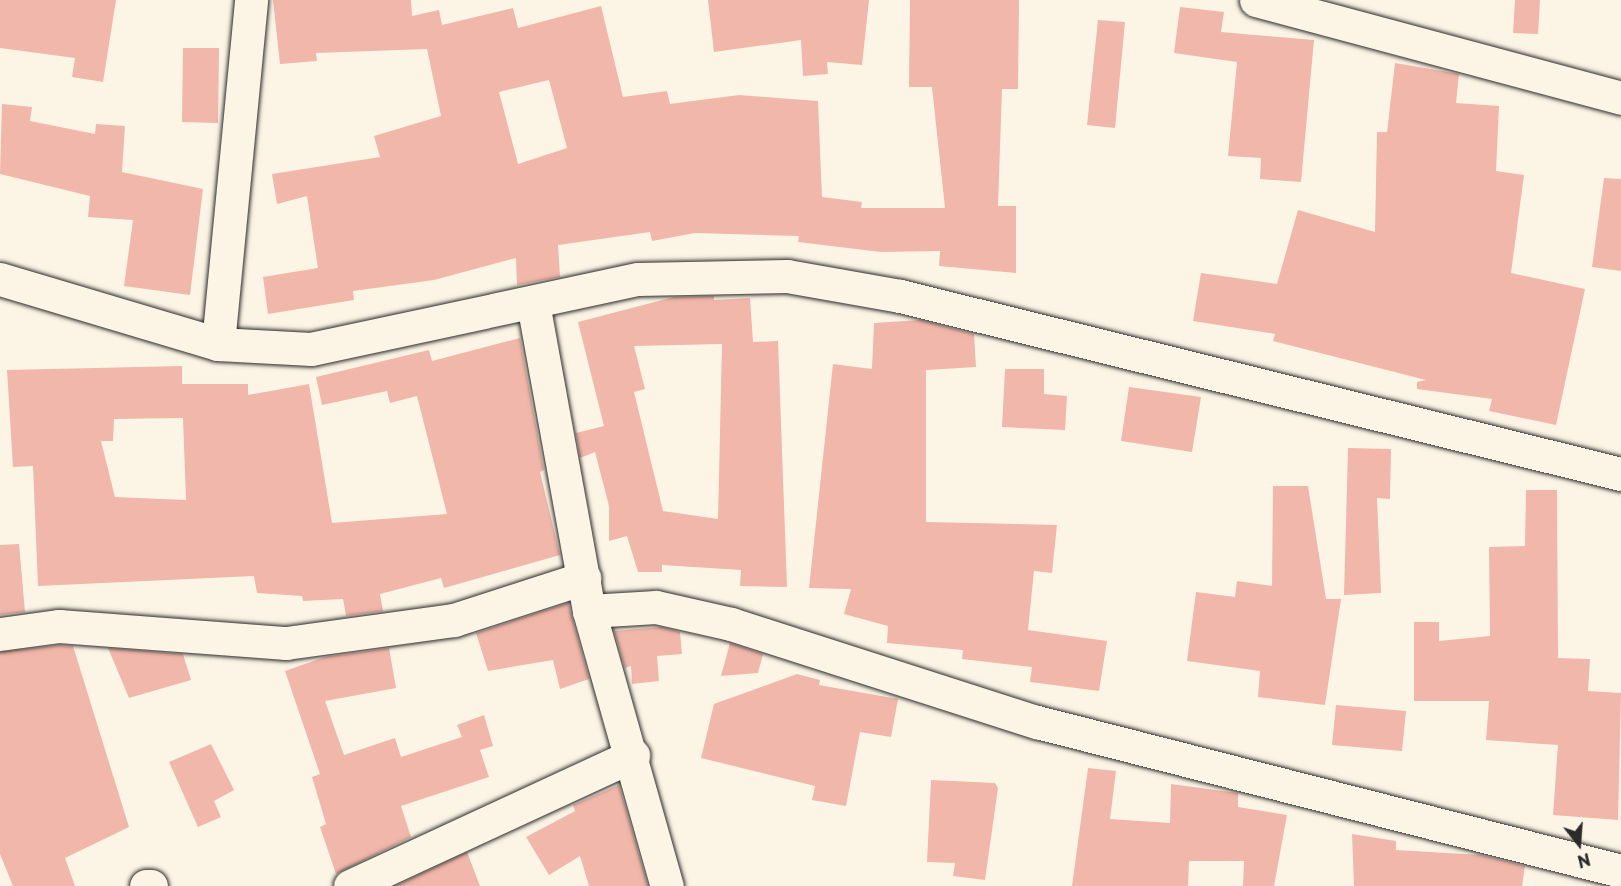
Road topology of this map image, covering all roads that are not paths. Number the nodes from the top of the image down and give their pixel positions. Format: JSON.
{"nodes":[{"id":1,"x":251,"y":0,"type":"edge"},
{"id":2,"x":1256,"y":0,"type":"edge"},
{"id":3,"x":1621,"y":98,"type":"edge"},
{"id":4,"x":0,"y":279,"type":"edge"},
{"id":5,"x":532,"y":303,"type":"junction"},
{"id":6,"x":218,"y":344,"type":"junction"},
{"id":7,"x":1621,"y":474,"type":"edge"},
{"id":8,"x":584,"y":578,"type":"junction"},
{"id":9,"x":589,"y":610,"type":"junction"},
{"id":10,"x":0,"y":634,"type":"edge"},
{"id":11,"x":633,"y":756,"type":"junction"},
{"id":12,"x":1621,"y":871,"type":"edge"},
{"id":13,"x":146,"y":886,"type":"edge"},
{"id":14,"x":151,"y":886,"type":"edge"},
{"id":15,"x":350,"y":886,"type":"edge"},
{"id":16,"x":667,"y":886,"type":"edge"}],
"edges":[{"from":1,"to":6,"type":"street"},
{"from":2,"to":3,"type":"street"},
{"from":4,"to":6,"type":"street"},
{"from":5,"to":6,"type":"street"},
{"from":5,"to":7,"type":"street"},
{"from":5,"to":8,"type":"street"},
{"from":8,"to":9,"type":"street"},
{"from":8,"to":10,"type":"street"},
{"from":9,"to":11,"type":"street"},
{"from":9,"to":12,"type":"street"},
{"from":11,"to":15,"type":"street"},
{"from":11,"to":16,"type":"street"},
{"from":13,"to":14,"type":"street"}]}
